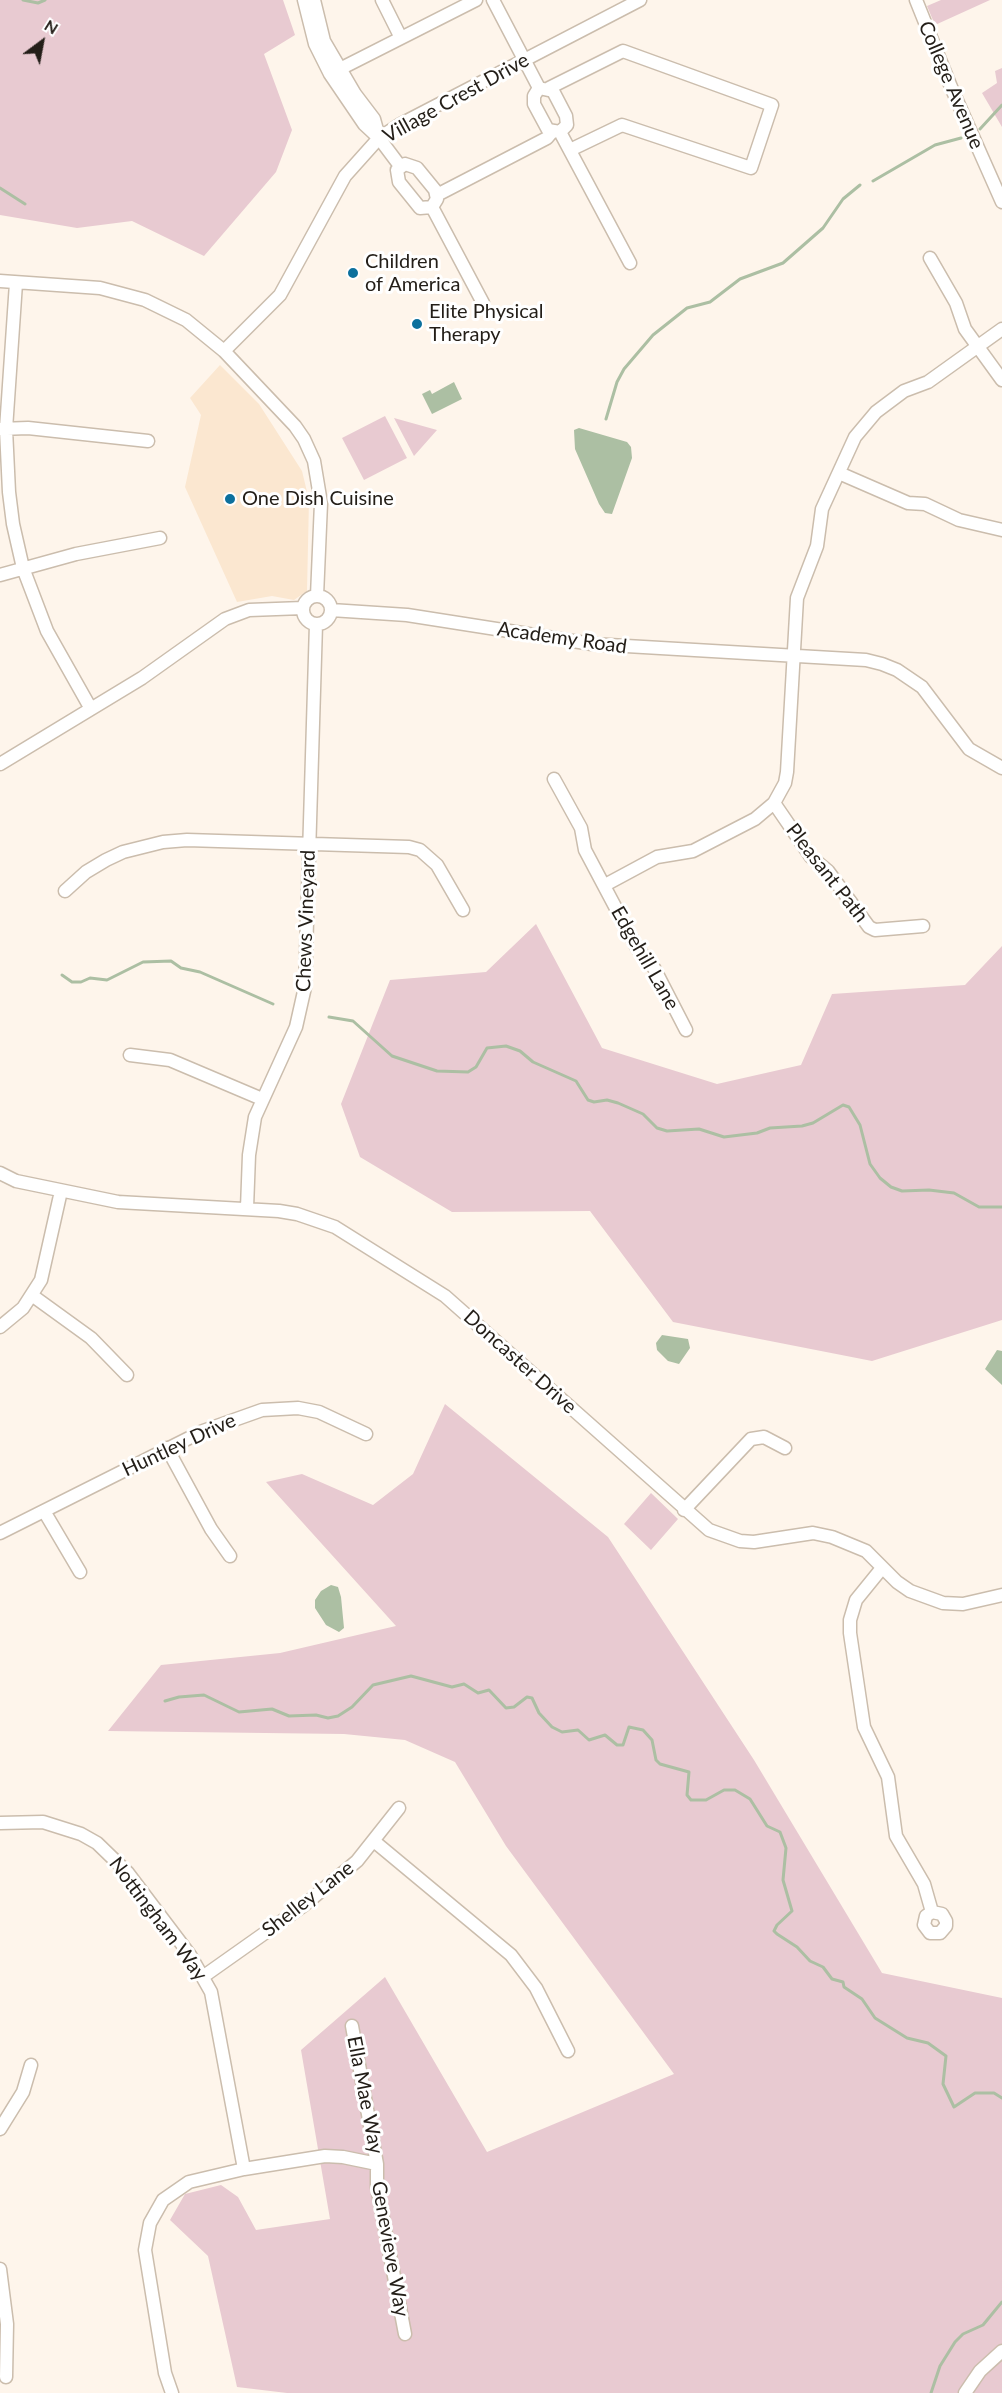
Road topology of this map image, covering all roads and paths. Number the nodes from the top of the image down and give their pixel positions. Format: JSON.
{"nodes":[{"id":1,"x":304,"y":0,"type":"edge"},
{"id":2,"x":314,"y":0,"type":"edge"},
{"id":3,"x":382,"y":0,"type":"edge"},
{"id":4,"x":476,"y":0,"type":"edge"},
{"id":5,"x":493,"y":0,"type":"edge"},
{"id":6,"x":640,"y":0,"type":"edge"},
{"id":7,"x":916,"y":0,"type":"edge"},
{"id":8,"x":401,"y":38,"type":"junction"},
{"id":9,"x":524,"y":60,"type":"junction"},
{"id":10,"x":334,"y":71,"type":"junction"},
{"id":11,"x":544,"y":88,"type":"junction"},
{"id":12,"x":556,"y":132,"type":"junction"},
{"id":13,"x":379,"y":138,"type":"junction"},
{"id":14,"x":570,"y":150,"type":"junction"},
{"id":15,"x":400,"y":166,"type":"junction"},
{"id":16,"x":437,"y":195,"type":"junction"},
{"id":17,"x":1002,"y":202,"type":"edge"},
{"id":18,"x":432,"y":207,"type":"junction"},
{"id":19,"x":930,"y":258,"type":"dead end"},
{"id":20,"x":630,"y":263,"type":"dead end"},
{"id":21,"x":0,"y":280,"type":"edge"},
{"id":22,"x":16,"y":282,"type":"junction"},
{"id":23,"x":483,"y":303,"type":"dead end"},
{"id":24,"x":1002,"y":330,"type":"edge"},
{"id":25,"x":978,"y":347,"type":"junction"},
{"id":26,"x":224,"y":351,"type":"junction"},
{"id":27,"x":1002,"y":380,"type":"edge"},
{"id":28,"x":3,"y":429,"type":"edge"},
{"id":29,"x":148,"y":441,"type":"dead end"},
{"id":30,"x":839,"y":473,"type":"junction"},
{"id":31,"x":1002,"y":530,"type":"edge"},
{"id":32,"x":160,"y":538,"type":"dead end"},
{"id":33,"x":23,"y":568,"type":"junction"},
{"id":34,"x":0,"y":575,"type":"edge"},
{"id":35,"x":317,"y":596,"type":"junction"},
{"id":36,"x":303,"y":608,"type":"junction"},
{"id":37,"x":331,"y":610,"type":"junction"},
{"id":38,"x":316,"y":624,"type":"junction"},
{"id":39,"x":794,"y":656,"type":"junction"},
{"id":40,"x":91,"y":709,"type":"junction"},
{"id":41,"x":0,"y":764,"type":"edge"},
{"id":42,"x":1002,"y":768,"type":"edge"},
{"id":43,"x":554,"y":779,"type":"dead end"},
{"id":44,"x":774,"y":803,"type":"junction"},
{"id":45,"x":309,"y":844,"type":"junction"},
{"id":46,"x":605,"y":885,"type":"junction"},
{"id":47,"x":65,"y":891,"type":"dead end"},
{"id":48,"x":463,"y":910,"type":"dead end"},
{"id":49,"x":924,"y":926,"type":"dead end"},
{"id":50,"x":686,"y":1030,"type":"dead end"},
{"id":51,"x":130,"y":1055,"type":"dead end"},
{"id":52,"x":262,"y":1099,"type":"junction"},
{"id":53,"x":0,"y":1173,"type":"edge"},
{"id":54,"x":61,"y":1191,"type":"junction"},
{"id":55,"x":247,"y":1208,"type":"junction"},
{"id":56,"x":33,"y":1296,"type":"junction"},
{"id":57,"x":0,"y":1327,"type":"edge"},
{"id":58,"x":127,"y":1375,"type":"dead end"},
{"id":59,"x":366,"y":1434,"type":"dead end"},
{"id":60,"x":167,"y":1448,"type":"junction"},
{"id":61,"x":784,"y":1448,"type":"dead end"},
{"id":62,"x":684,"y":1510,"type":"junction"},
{"id":63,"x":44,"y":1511,"type":"junction"},
{"id":64,"x":0,"y":1533,"type":"edge"},
{"id":65,"x":230,"y":1556,"type":"dead end"},
{"id":66,"x":882,"y":1568,"type":"junction"},
{"id":67,"x":80,"y":1572,"type":"dead end"},
{"id":68,"x":1002,"y":1595,"type":"edge"},
{"id":69,"x":399,"y":1808,"type":"dead end"},
{"id":70,"x":0,"y":1823,"type":"edge"},
{"id":71,"x":375,"y":1842,"type":"junction"},
{"id":72,"x":932,"y":1912,"type":"dead end"},
{"id":73,"x":204,"y":1976,"type":"junction"},
{"id":74,"x":352,"y":2026,"type":"dead end"},
{"id":75,"x":568,"y":2051,"type":"dead end"},
{"id":76,"x":31,"y":2065,"type":"dead end"},
{"id":77,"x":0,"y":2129,"type":"edge"},
{"id":78,"x":377,"y":2164,"type":"junction"},
{"id":79,"x":244,"y":2169,"type":"junction"},
{"id":80,"x":0,"y":2269,"type":"edge"},
{"id":81,"x":405,"y":2334,"type":"dead end"},
{"id":82,"x":1002,"y":2351,"type":"edge"},
{"id":83,"x":6,"y":2377,"type":"dead end"},
{"id":84,"x":172,"y":2393,"type":"edge"},
{"id":85,"x":965,"y":2393,"type":"edge"}],
"edges":[{"from":1,"to":10,"type":"street"},
{"from":2,"to":10,"type":"street"},
{"from":3,"to":8,"type":"street"},
{"from":4,"to":8,"type":"street"},
{"from":5,"to":9,"type":"street"},
{"from":6,"to":9,"type":"street","name":"Village Crest Drive"},
{"from":7,"to":17,"type":"street","name":"College Avenue"},
{"from":8,"to":10,"type":"street"},
{"from":9,"to":11,"type":"street"},
{"from":9,"to":13,"type":"street","name":"Village Crest Drive"},
{"from":10,"to":13,"type":"street"},
{"from":11,"to":12,"type":"street"},
{"from":11,"to":12,"type":"street"},
{"from":11,"to":14,"type":"street"},
{"from":12,"to":14,"type":"street"},
{"from":12,"to":16,"type":"street"},
{"from":13,"to":15,"type":"street"},
{"from":13,"to":26,"type":"street","name":"Village Crest Drive"},
{"from":14,"to":20,"type":"street"},
{"from":15,"to":16,"type":"street"},
{"from":15,"to":18,"type":"street"},
{"from":16,"to":18,"type":"street"},
{"from":18,"to":23,"type":"street"},
{"from":19,"to":25,"type":"street"},
{"from":21,"to":22,"type":"street"},
{"from":22,"to":26,"type":"street"},
{"from":22,"to":28,"type":"street"},
{"from":24,"to":25,"type":"street"},
{"from":25,"to":27,"type":"street"},
{"from":25,"to":30,"type":"street"},
{"from":26,"to":35,"type":"street"},
{"from":28,"to":29,"type":"street"},
{"from":28,"to":33,"type":"street"},
{"from":30,"to":31,"type":"street"},
{"from":30,"to":39,"type":"street"},
{"from":32,"to":33,"type":"street"},
{"from":33,"to":34,"type":"street"},
{"from":33,"to":40,"type":"street"},
{"from":35,"to":36,"type":"street"},
{"from":35,"to":37,"type":"street"},
{"from":36,"to":38,"type":"street"},
{"from":36,"to":40,"type":"street"},
{"from":37,"to":38,"type":"street"},
{"from":37,"to":39,"type":"street","name":"Academy Road"},
{"from":38,"to":45,"type":"street","name":"Chews Vineyard"},
{"from":39,"to":42,"type":"street","name":"Academy Road"},
{"from":39,"to":44,"type":"street"},
{"from":40,"to":41,"type":"street"},
{"from":43,"to":46,"type":"street","name":"Edgehill Lane"},
{"from":44,"to":46,"type":"street"},
{"from":44,"to":49,"type":"street","name":"Pleasant Path"},
{"from":45,"to":47,"type":"street"},
{"from":45,"to":48,"type":"street"},
{"from":45,"to":52,"type":"street","name":"Chews Vineyard"},
{"from":46,"to":50,"type":"street","name":"Edgehill Lane"},
{"from":51,"to":52,"type":"street"},
{"from":52,"to":55,"type":"street","name":"Chews Vineyard"},
{"from":53,"to":54,"type":"street","name":"Doncaster Drive"},
{"from":54,"to":55,"type":"street","name":"Doncaster Drive"},
{"from":54,"to":56,"type":"street"},
{"from":55,"to":62,"type":"street","name":"Doncaster Drive"},
{"from":56,"to":57,"type":"street"},
{"from":56,"to":58,"type":"street"},
{"from":59,"to":60,"type":"street","name":"Huntley Drive"},
{"from":60,"to":63,"type":"street","name":"Huntley Drive"},
{"from":60,"to":65,"type":"street"},
{"from":61,"to":62,"type":"street"},
{"from":62,"to":66,"type":"street","name":"Doncaster Drive"},
{"from":63,"to":64,"type":"street","name":"Huntley Drive"},
{"from":63,"to":67,"type":"street"},
{"from":66,"to":68,"type":"street","name":"Doncaster Drive"},
{"from":66,"to":72,"type":"street"},
{"from":69,"to":71,"type":"street","name":"Shelley Lane"},
{"from":70,"to":73,"type":"street","name":"Nottingham Way"},
{"from":71,"to":73,"type":"street","name":"Shelley Lane"},
{"from":71,"to":75,"type":"street"},
{"from":73,"to":79,"type":"street","name":"Nottingham Way"},
{"from":74,"to":78,"type":"street","name":"Ella Mae Way"},
{"from":76,"to":77,"type":"street"},
{"from":78,"to":79,"type":"street"},
{"from":78,"to":81,"type":"street","name":"Genevieve Way"},
{"from":79,"to":84,"type":"street"},
{"from":80,"to":83,"type":"street"},
{"from":82,"to":85,"type":"street"}]}
